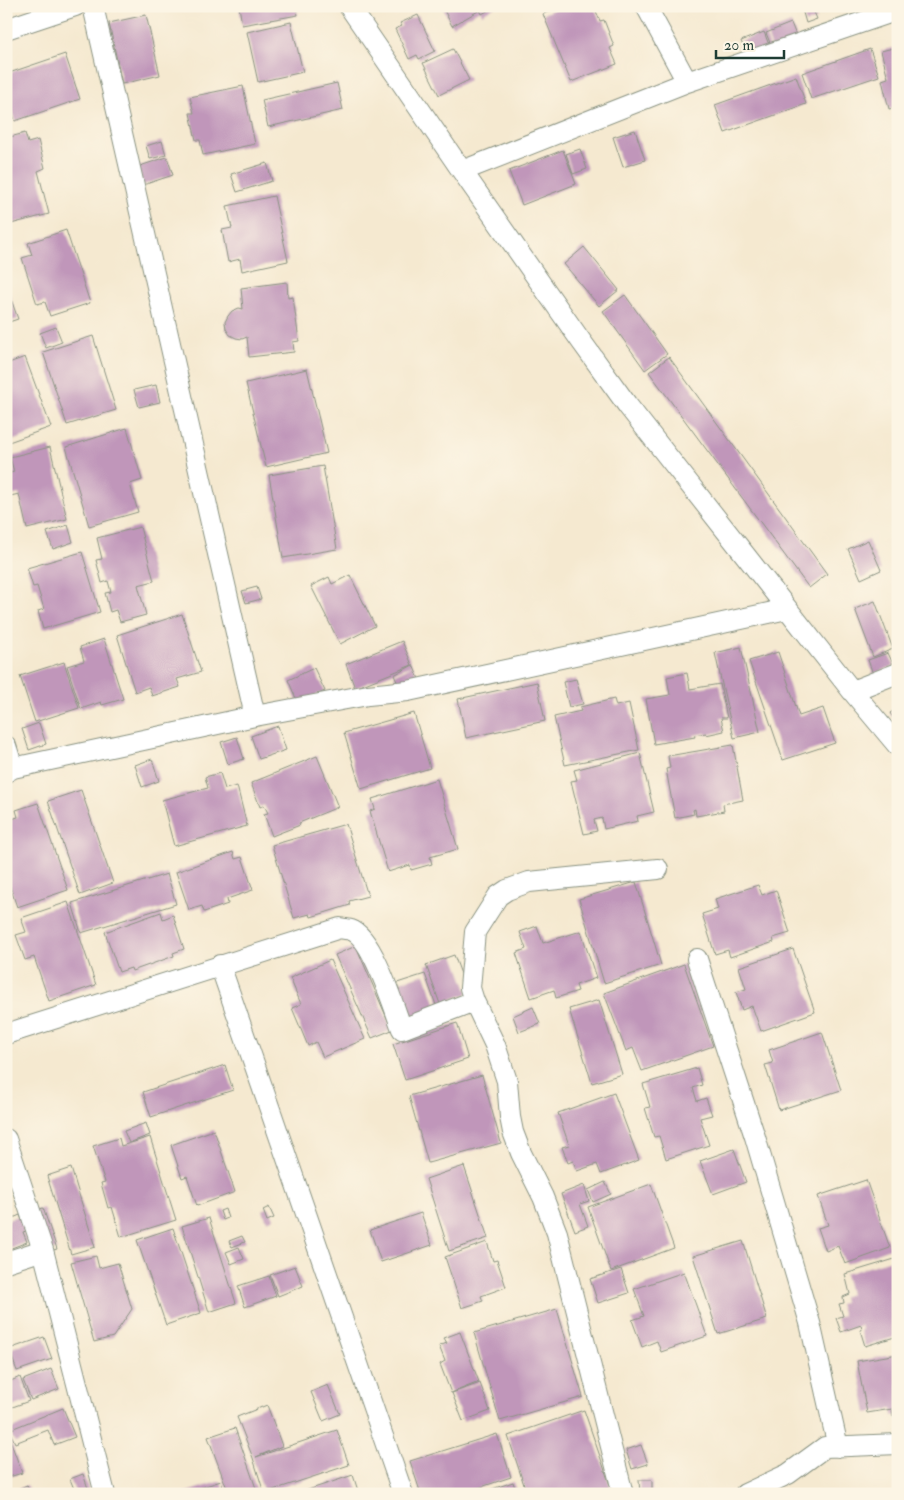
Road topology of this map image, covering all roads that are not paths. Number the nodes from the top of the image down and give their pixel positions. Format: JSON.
{"nodes":[{"id":1,"x":75,"y":6,"type":"edge"},
{"id":2,"x":93,"y":6,"type":"edge"},
{"id":3,"x":349,"y":6,"type":"edge"},
{"id":4,"x":646,"y":6,"type":"edge"},
{"id":5,"x":898,"y":10,"type":"edge"},
{"id":6,"x":6,"y":29,"type":"edge"},
{"id":7,"x":687,"y":82,"type":"junction"},
{"id":8,"x":462,"y":171,"type":"junction"},
{"id":9,"x":787,"y":609,"type":"junction"},
{"id":10,"x":898,"y":672,"type":"edge"},
{"id":11,"x":852,"y":691,"type":"junction"},
{"id":12,"x":255,"y":716,"type":"junction"},
{"id":13,"x":6,"y":746,"type":"edge"},
{"id":14,"x":898,"y":746,"type":"edge"},
{"id":15,"x":9,"y":770,"type":"edge"},
{"id":16,"x":658,"y":869,"type":"dead end"},
{"id":17,"x":697,"y":959,"type":"dead end"},
{"id":18,"x":220,"y":965,"type":"junction"},
{"id":19,"x":474,"y":1002,"type":"junction"},
{"id":20,"x":6,"y":1034,"type":"edge"},
{"id":21,"x":6,"y":1139,"type":"edge"},
{"id":22,"x":43,"y":1250,"type":"junction"},
{"id":23,"x":6,"y":1262,"type":"edge"},
{"id":24,"x":898,"y":1444,"type":"edge"},
{"id":25,"x":838,"y":1447,"type":"junction"},
{"id":26,"x":105,"y":1494,"type":"edge"},
{"id":27,"x":403,"y":1494,"type":"edge"},
{"id":28,"x":623,"y":1494,"type":"edge"},
{"id":29,"x":745,"y":1494,"type":"edge"}],
"edges":[{"from":1,"to":6,"type":"street"},
{"from":2,"to":12,"type":"street"},
{"from":3,"to":8,"type":"street"},
{"from":4,"to":7,"type":"street"},
{"from":5,"to":7,"type":"street"},
{"from":7,"to":8,"type":"street"},
{"from":8,"to":9,"type":"street"},
{"from":9,"to":11,"type":"street"},
{"from":9,"to":12,"type":"street"},
{"from":10,"to":11,"type":"street"},
{"from":11,"to":14,"type":"street"},
{"from":12,"to":15,"type":"street"},
{"from":13,"to":15,"type":"street"},
{"from":16,"to":19,"type":"street"},
{"from":17,"to":25,"type":"street"},
{"from":18,"to":19,"type":"street"},
{"from":18,"to":20,"type":"street"},
{"from":18,"to":27,"type":"street"},
{"from":19,"to":28,"type":"street"},
{"from":21,"to":22,"type":"street"},
{"from":22,"to":23,"type":"street"},
{"from":22,"to":26,"type":"street"},
{"from":24,"to":25,"type":"street"},
{"from":25,"to":29,"type":"street"}]}
